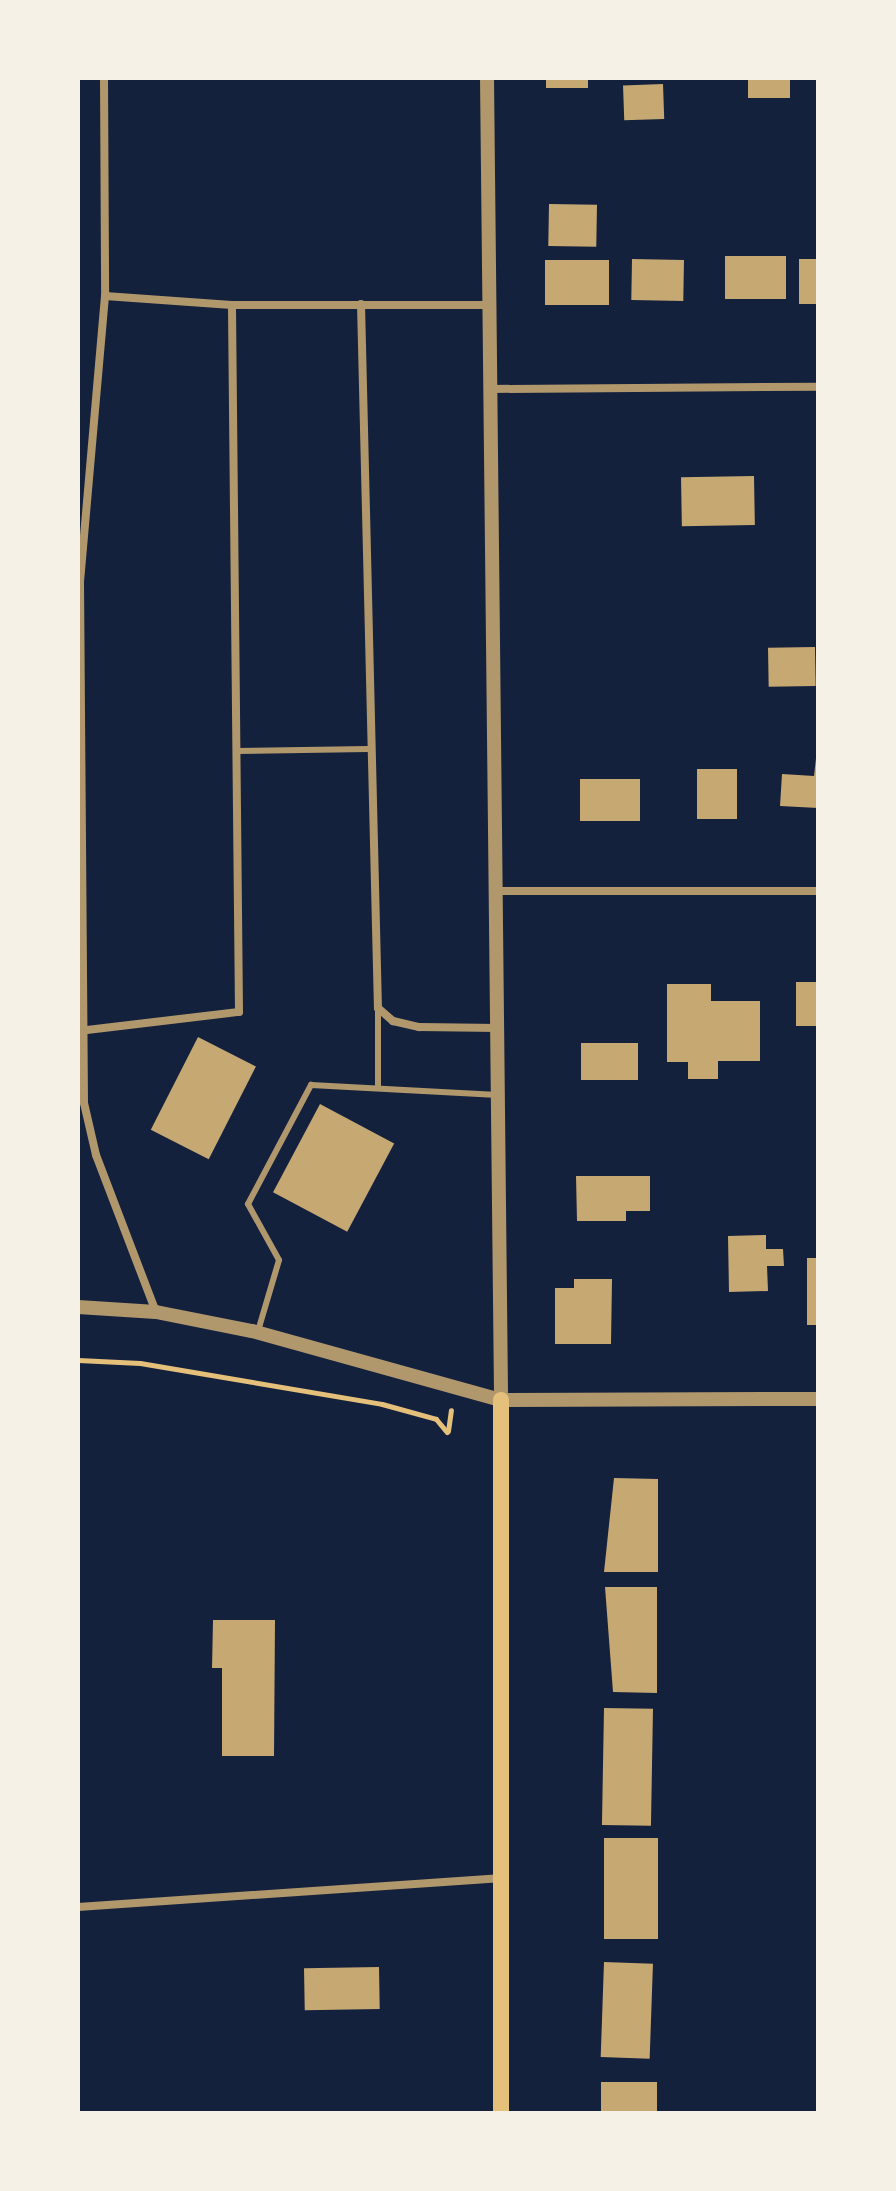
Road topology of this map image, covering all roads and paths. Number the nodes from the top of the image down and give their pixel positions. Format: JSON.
{"nodes":[{"id":1,"x":104,"y":78,"type":"edge"},
{"id":2,"x":487,"y":78,"type":"edge"},
{"id":3,"x":105,"y":296,"type":"junction"},
{"id":4,"x":361,"y":304,"type":"junction"},
{"id":5,"x":232,"y":305,"type":"junction"},
{"id":6,"x":490,"y":305,"type":"junction"},
{"id":7,"x":818,"y":387,"type":"edge"},
{"id":8,"x":491,"y":389,"type":"junction"},
{"id":9,"x":368,"y":749,"type":"junction"},
{"id":10,"x":236,"y":751,"type":"junction"},
{"id":11,"x":80,"y":780,"type":"edge"},
{"id":12,"x":497,"y":891,"type":"junction"},
{"id":13,"x":818,"y":891,"type":"edge"},
{"id":14,"x":378,"y":1008,"type":"junction"},
{"id":15,"x":498,"y":1028,"type":"junction"},
{"id":16,"x":87,"y":1030,"type":"junction"},
{"id":17,"x":378,"y":1088,"type":"junction"},
{"id":18,"x":498,"y":1095,"type":"junction"},
{"id":19,"x":78,"y":1307,"type":"edge"},
{"id":20,"x":156,"y":1312,"type":"junction"},
{"id":21,"x":258,"y":1333,"type":"junction"},
{"id":22,"x":78,"y":1360,"type":"edge"},
{"id":23,"x":818,"y":1399,"type":"edge"},
{"id":24,"x":501,"y":1400,"type":"junction"},
{"id":25,"x":447,"y":1432,"type":"dead end"},
{"id":26,"x":499,"y":1878,"type":"junction"},
{"id":27,"x":78,"y":1907,"type":"edge"},
{"id":28,"x":501,"y":2113,"type":"edge"}],
"edges":[{"from":1,"to":3,"type":"street"},
{"from":2,"to":6,"type":"street"},
{"from":3,"to":5,"type":"street"},
{"from":3,"to":11,"type":"street"},
{"from":4,"to":5,"type":"street"},
{"from":4,"to":6,"type":"street"},
{"from":4,"to":9,"type":"street"},
{"from":5,"to":10,"type":"street"},
{"from":6,"to":8,"type":"street"},
{"from":7,"to":8,"type":"street"},
{"from":8,"to":12,"type":"street"},
{"from":9,"to":10,"type":"lane"},
{"from":9,"to":14,"type":"street"},
{"from":10,"to":16,"type":"street"},
{"from":11,"to":16,"type":"street"},
{"from":12,"to":13,"type":"street"},
{"from":12,"to":15,"type":"street"},
{"from":14,"to":15,"type":"street"},
{"from":14,"to":17,"type":"lane"},
{"from":15,"to":18,"type":"street"},
{"from":16,"to":20,"type":"street"},
{"from":17,"to":18,"type":"lane"},
{"from":17,"to":21,"type":"lane"},
{"from":18,"to":24,"type":"street"},
{"from":19,"to":20,"type":"street"},
{"from":20,"to":21,"type":"street"},
{"from":21,"to":24,"type":"street"},
{"from":22,"to":25,"type":"path"},
{"from":23,"to":24,"type":"street"},
{"from":24,"to":26,"type":"main road"},
{"from":26,"to":27,"type":"street"},
{"from":26,"to":28,"type":"main road"}]}
